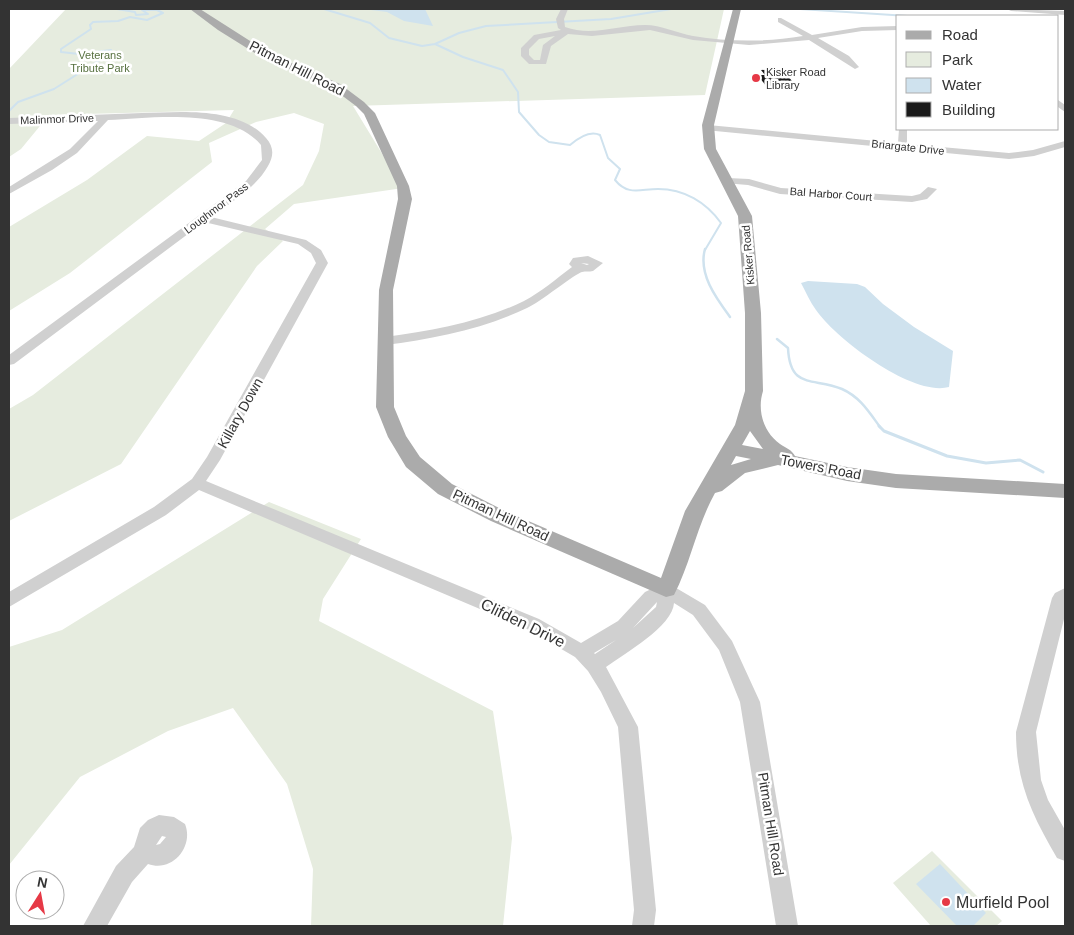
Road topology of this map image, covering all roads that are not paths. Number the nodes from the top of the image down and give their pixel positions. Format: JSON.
{"nodes":[{"id":1,"x":194,"y":9,"type":"edge"},
{"id":2,"x":564,"y":9,"type":"edge"},
{"id":3,"x":737,"y":9,"type":"edge"},
{"id":4,"x":1011,"y":9,"type":"edge"},
{"id":5,"x":1025,"y":9,"type":"edge"},
{"id":6,"x":1065,"y":12,"type":"edge"},
{"id":7,"x":781,"y":20,"type":"dead end"},
{"id":8,"x":896,"y":28,"type":"edge"},
{"id":9,"x":568,"y":32,"type":"junction"},
{"id":10,"x":809,"y":37,"type":"junction"},
{"id":11,"x":729,"y":41,"type":"junction"},
{"id":12,"x":854,"y":67,"type":"dead end"},
{"id":13,"x":104,"y":118,"type":"junction"},
{"id":14,"x":9,"y":121,"type":"edge"},
{"id":15,"x":712,"y":128,"type":"junction"},
{"id":16,"x":903,"y":130,"type":"edge"},
{"id":17,"x":1065,"y":144,"type":"edge"},
{"id":18,"x":902,"y":147,"type":"junction"},
{"id":19,"x":728,"y":181,"type":"junction"},
{"id":20,"x":932,"y":189,"type":"dead end"},
{"id":21,"x":9,"y":191,"type":"edge"},
{"id":22,"x":202,"y":218,"type":"junction"},
{"id":23,"x":578,"y":268,"type":"dead end"},
{"id":24,"x":386,"y":341,"type":"junction"},
{"id":25,"x":9,"y":362,"type":"edge"},
{"id":26,"x":752,"y":403,"type":"junction"},
{"id":27,"x":732,"y":449,"type":"junction"},
{"id":28,"x":793,"y":462,"type":"junction"},
{"id":29,"x":818,"y":468,"type":"junction"},
{"id":30,"x":197,"y":483,"type":"junction"},
{"id":31,"x":1065,"y":491,"type":"edge"},
{"id":32,"x":700,"y":501,"type":"junction"},
{"id":33,"x":666,"y":589,"type":"junction"},
{"id":34,"x":1065,"y":596,"type":"edge"},
{"id":35,"x":9,"y":600,"type":"edge"},
{"id":36,"x":640,"y":623,"type":"junction"},
{"id":37,"x":581,"y":652,"type":"junction"},
{"id":38,"x":594,"y":666,"type":"junction"},
{"id":39,"x":1065,"y":850,"type":"edge"},
{"id":40,"x":146,"y":851,"type":"dead end"},
{"id":41,"x":94,"y":926,"type":"edge"},
{"id":42,"x":643,"y":926,"type":"edge"},
{"id":43,"x":787,"y":926,"type":"edge"}],
"edges":[{"from":1,"to":24,"type":"main road","name":"Pitman Hill Road"},
{"from":2,"to":9,"type":"street"},
{"from":3,"to":11,"type":"main road","name":"Kisker Road"},
{"from":4,"to":5,"type":"street"},
{"from":5,"to":6,"type":"street"},
{"from":7,"to":10,"type":"street"},
{"from":8,"to":10,"type":"street"},
{"from":9,"to":9,"type":"street"},
{"from":9,"to":11,"type":"street"},
{"from":10,"to":11,"type":"street"},
{"from":10,"to":12,"type":"street"},
{"from":11,"to":15,"type":"main road","name":"Kisker Road"},
{"from":13,"to":14,"type":"street","name":"Malinmor Drive"},
{"from":13,"to":21,"type":"street"},
{"from":13,"to":22,"type":"street","name":"Loughmor Pass"},
{"from":15,"to":18,"type":"street","name":"Briargate Drive"},
{"from":15,"to":19,"type":"main road","name":"Kisker Road"},
{"from":16,"to":18,"type":"street"},
{"from":17,"to":18,"type":"street","name":"Briargate Drive"},
{"from":19,"to":20,"type":"street","name":"Bal Harbor Court"},
{"from":19,"to":26,"type":"main road","name":"Kisker Road"},
{"from":22,"to":25,"type":"street","name":"Loughmor Pass"},
{"from":22,"to":30,"type":"street","name":"Killary Down"},
{"from":23,"to":24,"type":"street"},
{"from":24,"to":33,"type":"main road","name":"Pitman Hill Road"},
{"from":26,"to":27,"type":"main road","name":"Kisker Road"},
{"from":26,"to":29,"type":"main road"},
{"from":27,"to":28,"type":"main road","name":"Towers Road"},
{"from":27,"to":32,"type":"main road"},
{"from":28,"to":29,"type":"main road","name":"Towers Road"},
{"from":28,"to":32,"type":"main road"},
{"from":29,"to":31,"type":"main road","name":"Towers Road"},
{"from":30,"to":35,"type":"street","name":"Killary Down"},
{"from":30,"to":37,"type":"street","name":"Clifden Drive"},
{"from":32,"to":33,"type":"main road"},
{"from":33,"to":36,"type":"street"},
{"from":33,"to":43,"type":"street","name":"Pitman Hill Road"},
{"from":34,"to":39,"type":"street"},
{"from":36,"to":37,"type":"street"},
{"from":36,"to":38,"type":"street"},
{"from":37,"to":38,"type":"street","name":"Clifden Drive"},
{"from":38,"to":42,"type":"street","name":"Clifden Drive"},
{"from":40,"to":41,"type":"street"}]}
